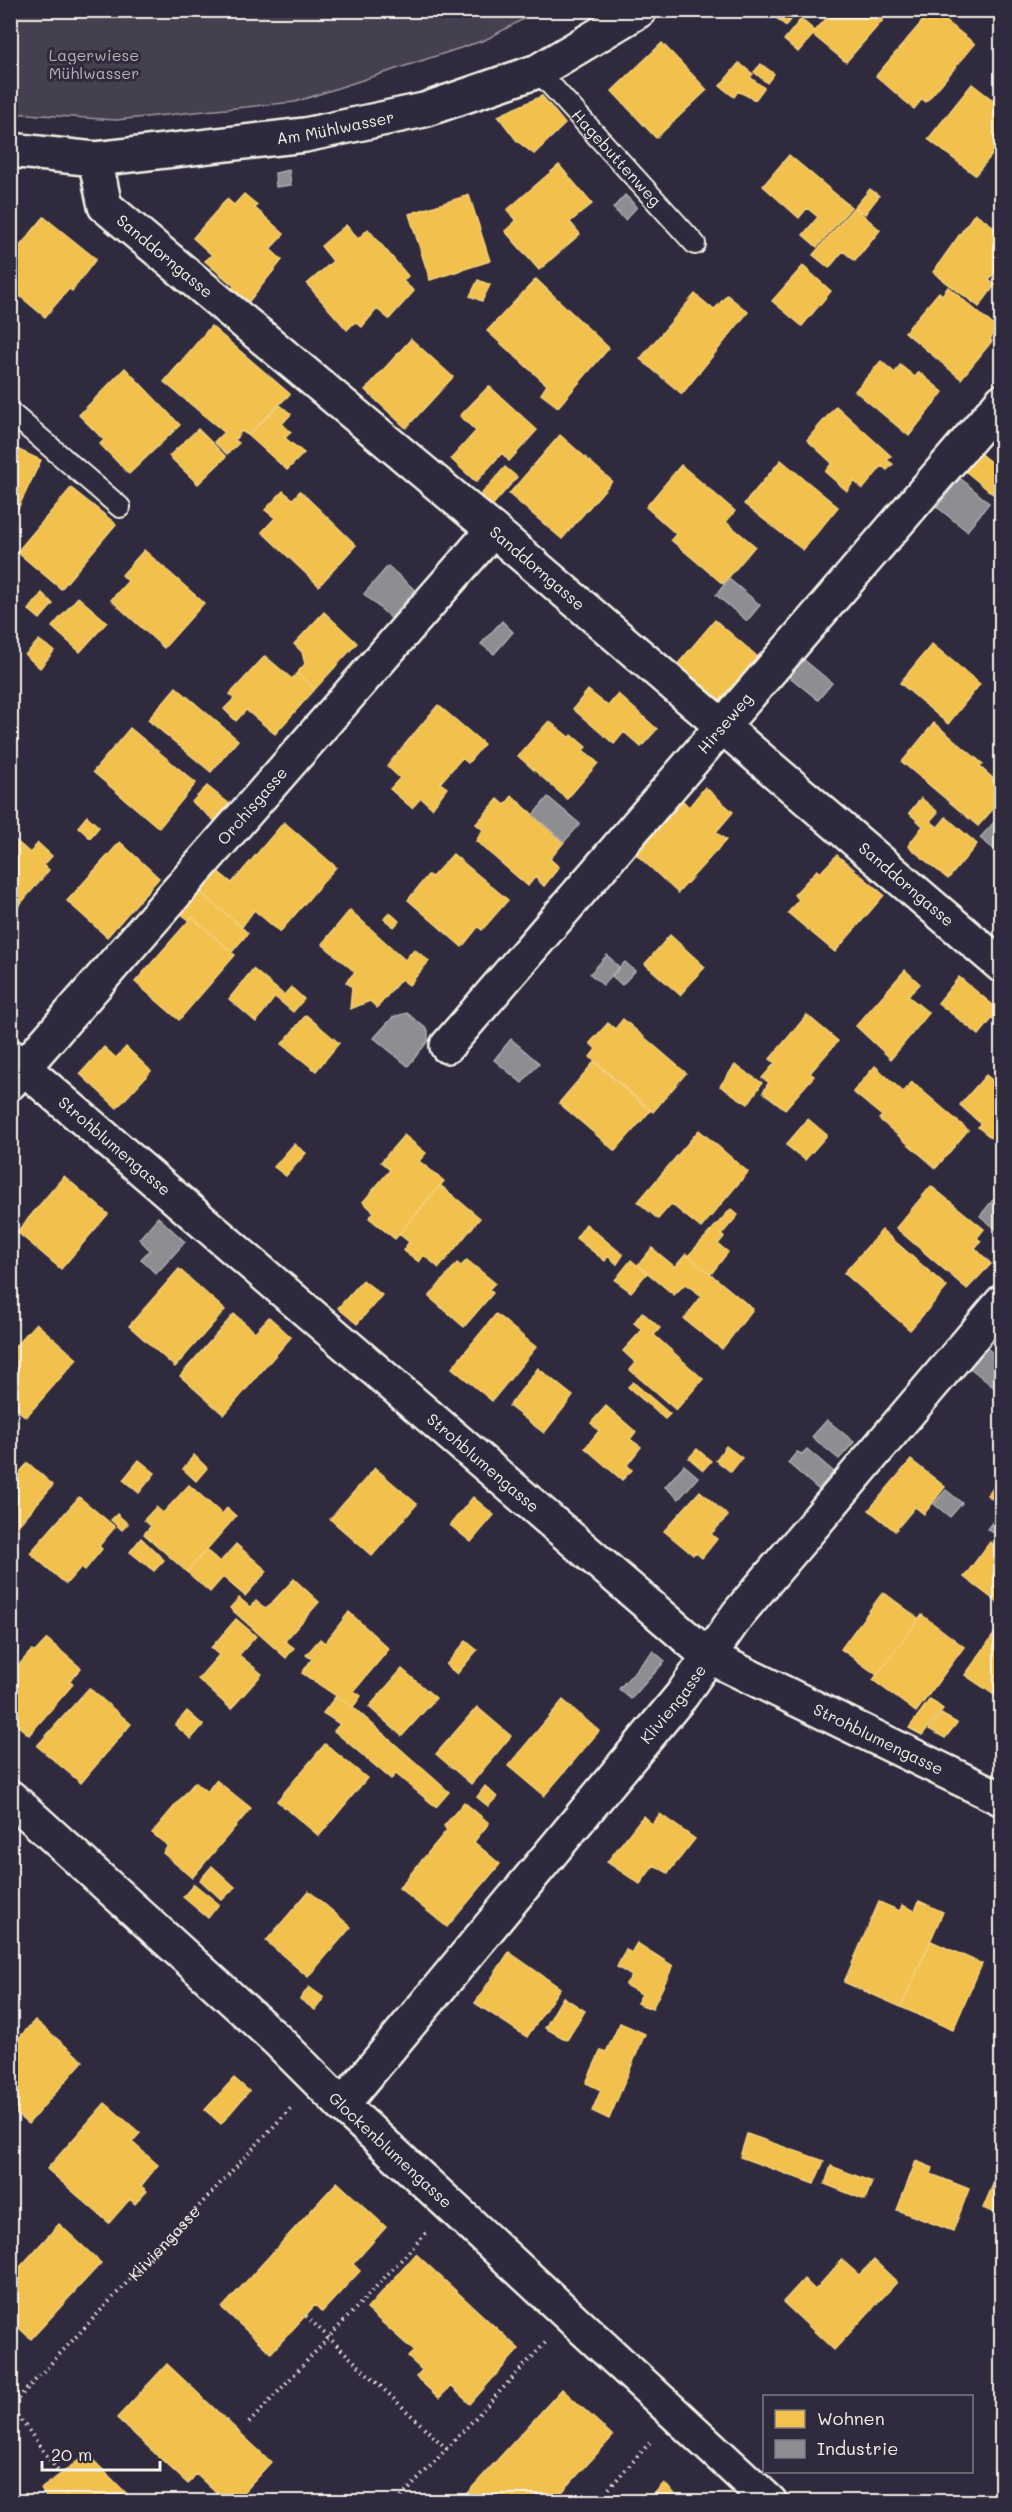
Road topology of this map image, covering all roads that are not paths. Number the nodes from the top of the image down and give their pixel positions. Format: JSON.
{"nodes":[{"id":1,"x":640,"y":10,"type":"edge"},
{"id":2,"x":538,"y":71,"type":"junction"},
{"id":3,"x":10,"y":150,"type":"edge"},
{"id":4,"x":94,"y":159,"type":"junction"},
{"id":5,"x":695,"y":244,"type":"dead end"},
{"id":6,"x":1002,"y":401,"type":"edge"},
{"id":7,"x":10,"y":412,"type":"edge"},
{"id":8,"x":120,"y":507,"type":"dead end"},
{"id":9,"x":493,"y":530,"type":"junction"},
{"id":10,"x":721,"y":727,"type":"junction"},
{"id":11,"x":1002,"y":966,"type":"edge"},
{"id":12,"x":447,"y":1046,"type":"dead end"},
{"id":13,"x":15,"y":1069,"type":"edge"},
{"id":14,"x":1002,"y":1302,"type":"edge"},
{"id":15,"x":708,"y":1656,"type":"junction"},
{"id":16,"x":10,"y":1797,"type":"edge"},
{"id":17,"x":1002,"y":1799,"type":"edge"},
{"id":18,"x":342,"y":2105,"type":"junction"},
{"id":19,"x":770,"y":2502,"type":"edge"}],
"edges":[{"from":1,"to":2,"type":"street","name":"Am Mühlwasser"},
{"from":2,"to":4,"type":"street","name":"Am Mühlwasser"},
{"from":2,"to":5,"type":"lane","name":"Hagebuttenweg"},
{"from":3,"to":4,"type":"street","name":"Am Mühlwasser"},
{"from":4,"to":9,"type":"street","name":"Sanddorngasse"},
{"from":6,"to":10,"type":"street","name":"Hirseweg"},
{"from":7,"to":8,"type":"lane"},
{"from":9,"to":10,"type":"street","name":"Sanddorngasse"},
{"from":9,"to":13,"type":"street","name":"Orchisgasse"},
{"from":10,"to":11,"type":"street","name":"Sanddorngasse"},
{"from":10,"to":12,"type":"street","name":"Hirseweg"},
{"from":13,"to":15,"type":"street","name":"Strohblumengasse"},
{"from":14,"to":15,"type":"street","name":"Kliviengasse"},
{"from":15,"to":17,"type":"street","name":"Strohblumengasse"},
{"from":15,"to":18,"type":"street","name":"Kliviengasse"},
{"from":16,"to":18,"type":"street","name":"Glockenblumengasse"},
{"from":18,"to":19,"type":"street","name":"Glockenblumengasse"}]}
